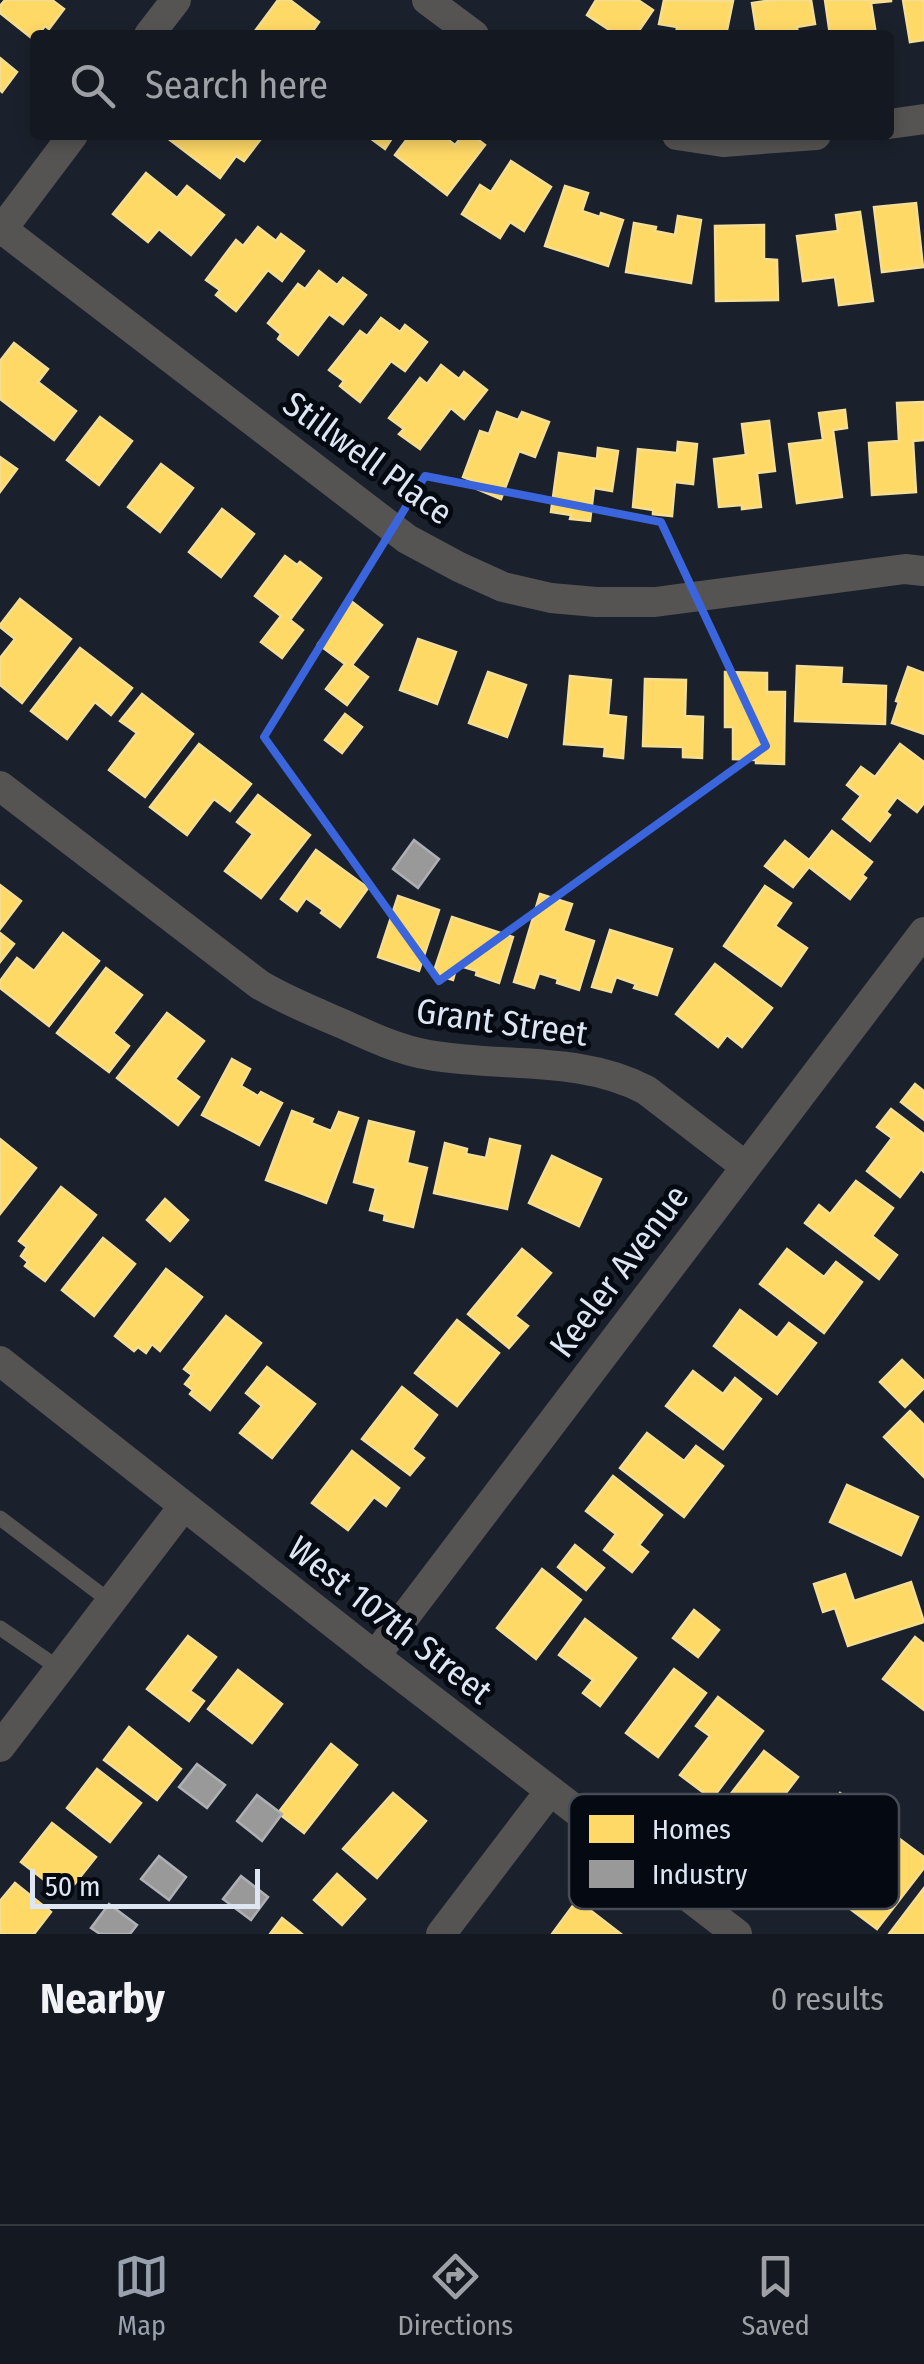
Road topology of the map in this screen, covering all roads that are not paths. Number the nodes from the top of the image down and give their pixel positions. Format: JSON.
{"nodes":[{"id":1,"x":176,"y":0,"type":"edge"},
{"id":2,"x":428,"y":0,"type":"edge"},
{"id":3,"x":153,"y":30,"type":"edge"},
{"id":4,"x":467,"y":30,"type":"edge"},
{"id":5,"x":924,"y":119,"type":"edge"},
{"id":6,"x":894,"y":123,"type":"edge"},
{"id":7,"x":70,"y":140,"type":"edge"},
{"id":8,"x":710,"y":140,"type":"edge"},
{"id":9,"x":750,"y":140,"type":"edge"},
{"id":10,"x":1,"y":230,"type":"edge"},
{"id":11,"x":924,"y":570,"type":"edge"},
{"id":12,"x":0,"y":786,"type":"edge"},
{"id":13,"x":924,"y":932,"type":"edge"},
{"id":14,"x":746,"y":1166,"type":"junction"},
{"id":15,"x":0,"y":1361,"type":"edge"},
{"id":16,"x":183,"y":1507,"type":"junction"},
{"id":17,"x":0,"y":1518,"type":"edge"},
{"id":18,"x":111,"y":1602,"type":"junction"},
{"id":19,"x":0,"y":1628,"type":"edge"},
{"id":20,"x":374,"y":1656,"type":"junction"},
{"id":21,"x":60,"y":1668,"type":"junction"},
{"id":22,"x":0,"y":1747,"type":"edge"},
{"id":23,"x":550,"y":1791,"type":"junction"},
{"id":24,"x":569,"y":1806,"type":"edge"},
{"id":25,"x":704,"y":1909,"type":"edge"},
{"id":26,"x":440,"y":1934,"type":"edge"},
{"id":27,"x":737,"y":1934,"type":"edge"}],
"edges":[{"from":1,"to":3,"type":"street"},
{"from":2,"to":4,"type":"street"},
{"from":5,"to":6,"type":"street"},
{"from":7,"to":10,"type":"street"},
{"from":8,"to":9,"type":"street"},
{"from":10,"to":11,"type":"street","name":"Stillwell Place"},
{"from":12,"to":14,"type":"street","name":"Grant Street"},
{"from":13,"to":14,"type":"street","name":"Keeler Avenue"},
{"from":14,"to":20,"type":"street","name":"Keeler Avenue"},
{"from":15,"to":16,"type":"street","name":"West 107th Street"},
{"from":16,"to":18,"type":"street"},
{"from":16,"to":20,"type":"street","name":"West 107th Street"},
{"from":17,"to":18,"type":"lane"},
{"from":18,"to":21,"type":"street"},
{"from":19,"to":21,"type":"lane"},
{"from":20,"to":23,"type":"street","name":"West 107th Street"},
{"from":21,"to":22,"type":"street"},
{"from":23,"to":24,"type":"street","name":"West 107th Street"},
{"from":23,"to":26,"type":"street"},
{"from":25,"to":27,"type":"street","name":"West 107th Street"}]}
